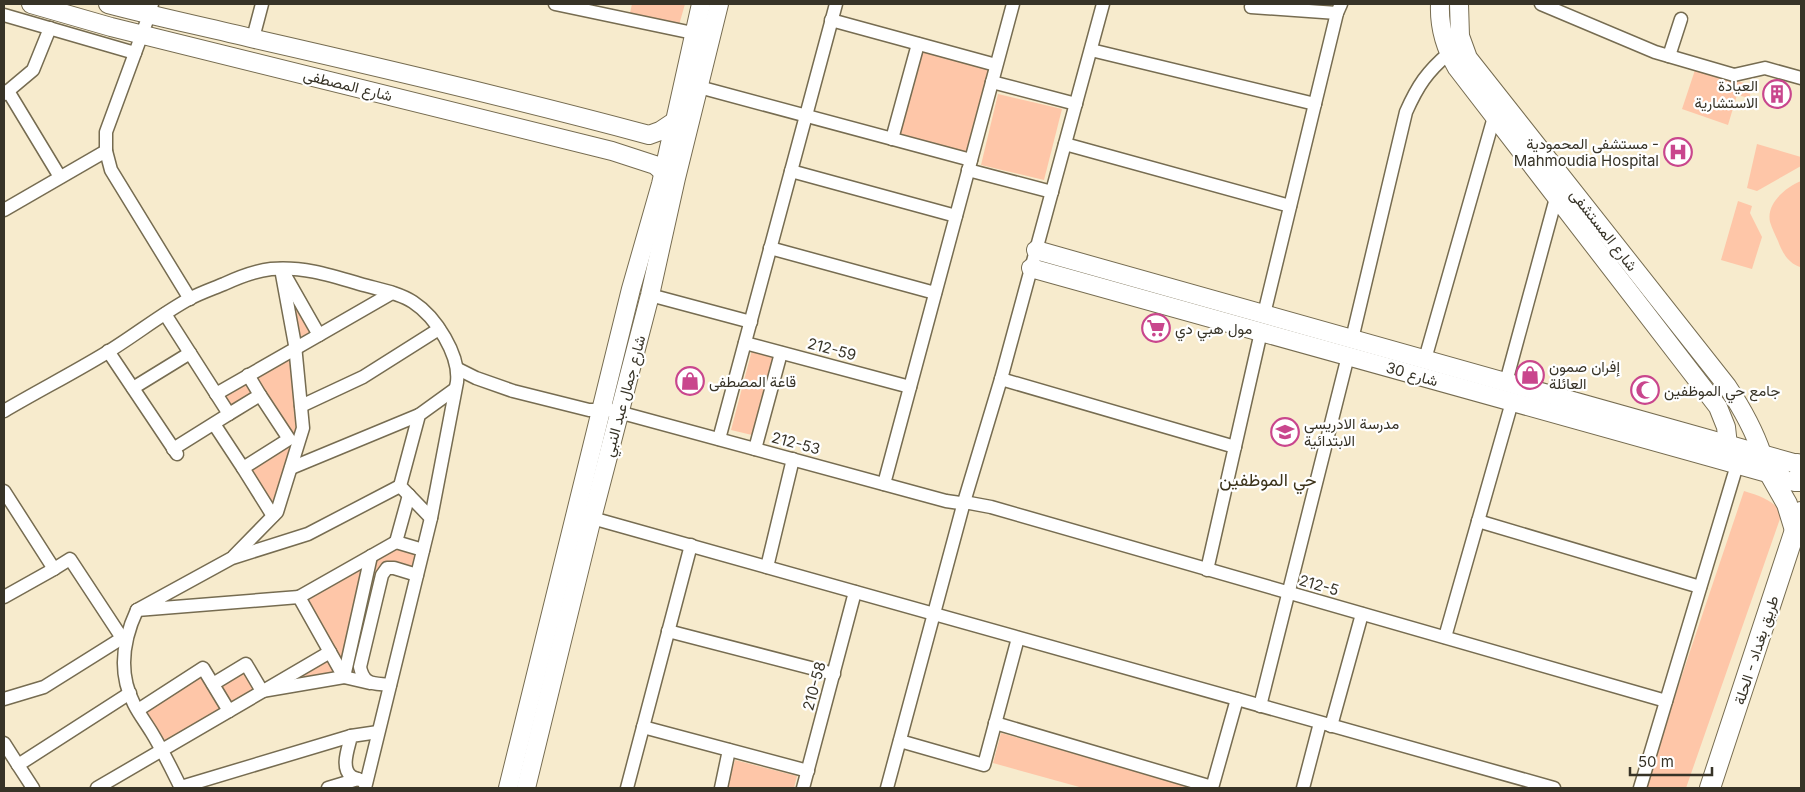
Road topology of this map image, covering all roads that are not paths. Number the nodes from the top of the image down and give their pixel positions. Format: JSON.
{"nodes":[{"id":1,"x":31,"y":4,"type":"edge"},
{"id":2,"x":108,"y":4,"type":"edge"},
{"id":3,"x":262,"y":4,"type":"edge"},
{"id":4,"x":555,"y":4,"type":"edge"},
{"id":5,"x":700,"y":4,"type":"edge"},
{"id":6,"x":719,"y":4,"type":"edge"},
{"id":7,"x":836,"y":4,"type":"edge"},
{"id":8,"x":1013,"y":4,"type":"edge"},
{"id":9,"x":1103,"y":4,"type":"edge"},
{"id":10,"x":1440,"y":4,"type":"edge"},
{"id":11,"x":1459,"y":4,"type":"edge"},
{"id":12,"x":1541,"y":4,"type":"edge"},
{"id":13,"x":575,"y":6,"type":"edge"},
{"id":14,"x":1251,"y":7,"type":"dead end"},
{"id":15,"x":1339,"y":8,"type":"edge"},
{"id":16,"x":151,"y":10,"type":"edge"},
{"id":17,"x":4,"y":15,"type":"edge"},
{"id":18,"x":1681,"y":19,"type":"dead end"},
{"id":19,"x":831,"y":20,"type":"junction"},
{"id":20,"x":50,"y":28,"type":"junction"},
{"id":21,"x":693,"y":33,"type":"junction"},
{"id":22,"x":142,"y":34,"type":"junction"},
{"id":23,"x":254,"y":38,"type":"junction"},
{"id":24,"x":918,"y":44,"type":"junction"},
{"id":25,"x":1091,"y":50,"type":"junction"},
{"id":26,"x":1456,"y":50,"type":"junction"},
{"id":27,"x":135,"y":53,"type":"junction"},
{"id":28,"x":1669,"y":56,"type":"junction"},
{"id":29,"x":996,"y":65,"type":"junction"},
{"id":30,"x":1801,"y":78,"type":"edge"},
{"id":31,"x":992,"y":82,"type":"junction"},
{"id":32,"x":6,"y":92,"type":"edge"},
{"id":33,"x":692,"y":92,"type":"junction"},
{"id":34,"x":1076,"y":104,"type":"junction"},
{"id":35,"x":1315,"y":104,"type":"junction"},
{"id":36,"x":806,"y":116,"type":"junction"},
{"id":37,"x":1494,"y":117,"type":"junction"},
{"id":38,"x":674,"y":121,"type":"junction"},
{"id":39,"x":892,"y":139,"type":"junction"},
{"id":40,"x":1065,"y":144,"type":"junction"},
{"id":41,"x":106,"y":151,"type":"junction"},
{"id":42,"x":970,"y":165,"type":"junction"},
{"id":43,"x":791,"y":171,"type":"junction"},
{"id":44,"x":670,"y":175,"type":"junction"},
{"id":45,"x":60,"y":177,"type":"junction"},
{"id":46,"x":1052,"y":192,"type":"junction"},
{"id":47,"x":1556,"y":198,"type":"junction"},
{"id":48,"x":1290,"y":206,"type":"junction"},
{"id":49,"x":4,"y":210,"type":"edge"},
{"id":50,"x":956,"y":216,"type":"junction"},
{"id":51,"x":770,"y":248,"type":"junction"},
{"id":52,"x":1044,"y":252,"type":"junction"},
{"id":53,"x":281,"y":269,"type":"junction"},
{"id":54,"x":1039,"y":270,"type":"junction"},
{"id":55,"x":935,"y":293,"type":"junction"},
{"id":56,"x":392,"y":294,"type":"junction"},
{"id":57,"x":650,"y":295,"type":"junction"},
{"id":58,"x":190,"y":299,"type":"junction"},
{"id":59,"x":165,"y":314,"type":"junction"},
{"id":60,"x":1266,"y":315,"type":"junction"},
{"id":61,"x":750,"y":322,"type":"junction"},
{"id":62,"x":439,"y":329,"type":"junction"},
{"id":63,"x":1261,"y":332,"type":"junction"},
{"id":64,"x":319,"y":335,"type":"junction"},
{"id":65,"x":1352,"y":339,"type":"junction"},
{"id":66,"x":745,"y":343,"type":"junction"},
{"id":67,"x":296,"y":348,"type":"junction"},
{"id":68,"x":108,"y":352,"type":"junction"},
{"id":69,"x":190,"y":353,"type":"junction"},
{"id":70,"x":781,"y":353,"type":"junction"},
{"id":71,"x":1348,"y":356,"type":"junction"},
{"id":72,"x":1425,"y":360,"type":"junction"},
{"id":73,"x":458,"y":370,"type":"junction"},
{"id":74,"x":248,"y":375,"type":"junction"},
{"id":75,"x":1001,"y":379,"type":"junction"},
{"id":76,"x":1506,"y":382,"type":"junction"},
{"id":77,"x":910,"y":387,"type":"junction"},
{"id":78,"x":133,"y":388,"type":"junction"},
{"id":79,"x":455,"y":389,"type":"junction"},
{"id":80,"x":216,"y":394,"type":"junction"},
{"id":81,"x":260,"y":395,"type":"junction"},
{"id":82,"x":4,"y":398,"type":"edge"},
{"id":83,"x":1735,"y":398,"type":"junction"},
{"id":84,"x":1512,"y":402,"type":"junction"},
{"id":85,"x":16,"y":404,"type":"junction"},
{"id":86,"x":301,"y":406,"type":"junction"},
{"id":87,"x":1718,"y":407,"type":"junction"},
{"id":88,"x":4,"y":411,"type":"edge"},
{"id":89,"x":611,"y":411,"type":"junction"},
{"id":90,"x":228,"y":414,"type":"junction"},
{"id":91,"x":419,"y":415,"type":"junction"},
{"id":92,"x":214,"y":424,"type":"junction"},
{"id":93,"x":302,"y":432,"type":"junction"},
{"id":94,"x":289,"y":439,"type":"junction"},
{"id":95,"x":719,"y":439,"type":"junction"},
{"id":96,"x":1235,"y":447,"type":"junction"},
{"id":97,"x":755,"y":449,"type":"junction"},
{"id":98,"x":1729,"y":452,"type":"junction"},
{"id":99,"x":1762,"y":454,"type":"junction"},
{"id":100,"x":793,"y":459,"type":"junction"},
{"id":101,"x":243,"y":468,"type":"junction"},
{"id":102,"x":291,"y":468,"type":"junction"},
{"id":103,"x":1800,"y":471,"type":"edge"},
{"id":104,"x":1770,"y":474,"type":"junction"},
{"id":105,"x":884,"y":484,"type":"junction"},
{"id":106,"x":405,"y":491,"type":"junction"},
{"id":107,"x":5,"y":495,"type":"edge"},
{"id":108,"x":964,"y":502,"type":"junction"},
{"id":109,"x":273,"y":516,"type":"junction"},
{"id":110,"x":431,"y":518,"type":"junction"},
{"id":111,"x":592,"y":518,"type":"junction"},
{"id":112,"x":1478,"y":521,"type":"junction"},
{"id":113,"x":1798,"y":521,"type":"edge"},
{"id":114,"x":396,"y":542,"type":"junction"},
{"id":115,"x":691,"y":545,"type":"junction"},
{"id":116,"x":423,"y":550,"type":"junction"},
{"id":117,"x":1801,"y":552,"type":"edge"},
{"id":118,"x":371,"y":556,"type":"junction"},
{"id":119,"x":232,"y":558,"type":"junction"},
{"id":120,"x":767,"y":567,"type":"junction"},
{"id":121,"x":54,"y":569,"type":"junction"},
{"id":122,"x":1207,"y":570,"type":"junction"},
{"id":123,"x":417,"y":575,"type":"junction"},
{"id":124,"x":1700,"y":587,"type":"junction"},
{"id":125,"x":856,"y":592,"type":"junction"},
{"id":126,"x":1288,"y":593,"type":"junction"},
{"id":127,"x":4,"y":597,"type":"edge"},
{"id":128,"x":299,"y":597,"type":"junction"},
{"id":129,"x":137,"y":610,"type":"junction"},
{"id":130,"x":934,"y":614,"type":"junction"},
{"id":131,"x":1362,"y":614,"type":"junction"},
{"id":132,"x":668,"y":631,"type":"junction"},
{"id":133,"x":125,"y":637,"type":"junction"},
{"id":134,"x":1445,"y":637,"type":"junction"},
{"id":135,"x":1018,"y":638,"type":"junction"},
{"id":136,"x":330,"y":652,"type":"junction"},
{"id":137,"x":834,"y":674,"type":"junction"},
{"id":138,"x":344,"y":677,"type":"junction"},
{"id":139,"x":370,"y":683,"type":"junction"},
{"id":140,"x":213,"y":684,"type":"junction"},
{"id":141,"x":390,"y":685,"type":"junction"},
{"id":142,"x":262,"y":691,"type":"junction"},
{"id":143,"x":130,"y":693,"type":"junction"},
{"id":144,"x":4,"y":699,"type":"edge"},
{"id":145,"x":1237,"y":699,"type":"junction"},
{"id":146,"x":1666,"y":701,"type":"junction"},
{"id":147,"x":1260,"y":706,"type":"junction"},
{"id":148,"x":138,"y":710,"type":"junction"},
{"id":149,"x":229,"y":711,"type":"junction"},
{"id":150,"x":995,"y":723,"type":"junction"},
{"id":151,"x":1326,"y":724,"type":"junction"},
{"id":152,"x":643,"y":727,"type":"junction"},
{"id":153,"x":378,"y":732,"type":"junction"},
{"id":154,"x":351,"y":736,"type":"junction"},
{"id":155,"x":900,"y":741,"type":"junction"},
{"id":156,"x":4,"y":746,"type":"edge"},
{"id":157,"x":162,"y":750,"type":"junction"},
{"id":158,"x":730,"y":750,"type":"junction"},
{"id":159,"x":18,"y":765,"type":"junction"},
{"id":160,"x":808,"y":770,"type":"junction"},
{"id":161,"x":363,"y":783,"type":"edge"},
{"id":162,"x":33,"y":788,"type":"edge"},
{"id":163,"x":97,"y":788,"type":"edge"},
{"id":164,"x":181,"y":788,"type":"edge"},
{"id":165,"x":328,"y":788,"type":"edge"},
{"id":166,"x":508,"y":788,"type":"edge"},
{"id":167,"x":526,"y":788,"type":"edge"},
{"id":168,"x":627,"y":788,"type":"edge"},
{"id":169,"x":721,"y":788,"type":"edge"},
{"id":170,"x":803,"y":788,"type":"edge"},
{"id":171,"x":887,"y":788,"type":"edge"},
{"id":172,"x":1212,"y":788,"type":"edge"},
{"id":173,"x":1303,"y":788,"type":"edge"},
{"id":174,"x":1554,"y":788,"type":"edge"},
{"id":175,"x":1640,"y":788,"type":"edge"},
{"id":176,"x":1710,"y":788,"type":"edge"},
{"id":177,"x":1724,"y":788,"type":"edge"}],
"edges":[{"from":1,"to":22,"type":"street","name":"شارع المصطفى"},
{"from":2,"to":16,"type":"street","name":"شارع المصطفى"},
{"from":3,"to":23,"type":"street"},
{"from":4,"to":13,"type":"street"},
{"from":5,"to":21,"type":"street","name":"شارع جمال عبد النبي"},
{"from":6,"to":33,"type":"street","name":"شارع جمال عبد النبي"},
{"from":7,"to":19,"type":"street"},
{"from":8,"to":29,"type":"street"},
{"from":9,"to":25,"type":"street"},
{"from":10,"to":26,"type":"street","name":"شارع المستشفى"},
{"from":11,"to":26,"type":"street","name":"شارع المستشفى"},
{"from":12,"to":28,"type":"street"},
{"from":13,"to":21,"type":"street"},
{"from":14,"to":15,"type":"street"},
{"from":15,"to":35,"type":"street"},
{"from":16,"to":22,"type":"street"},
{"from":16,"to":23,"type":"street","name":"شارع المصطفى"},
{"from":17,"to":20,"type":"street"},
{"from":18,"to":28,"type":"street"},
{"from":19,"to":24,"type":"street"},
{"from":19,"to":36,"type":"street"},
{"from":20,"to":27,"type":"street"},
{"from":20,"to":32,"type":"street"},
{"from":21,"to":33,"type":"street","name":"شارع جمال عبد النبي"},
{"from":22,"to":27,"type":"street"},
{"from":22,"to":44,"type":"street","name":"شارع المصطفى"},
{"from":23,"to":38,"type":"street","name":"شارع المصطفى"},
{"from":24,"to":29,"type":"street"},
{"from":24,"to":39,"type":"street"},
{"from":25,"to":34,"type":"street"},
{"from":25,"to":35,"type":"street"},
{"from":26,"to":37,"type":"street","name":"شارع المستشفى"},
{"from":26,"to":65,"type":"street"},
{"from":26,"to":83,"type":"street","name":"شارع المستشفى"},
{"from":27,"to":41,"type":"street"},
{"from":28,"to":30,"type":"street"},
{"from":29,"to":31,"type":"street"},
{"from":31,"to":34,"type":"street"},
{"from":31,"to":42,"type":"street"},
{"from":32,"to":45,"type":"street"},
{"from":33,"to":36,"type":"street"},
{"from":33,"to":38,"type":"street","name":"شارع جمال عبد النبي"},
{"from":33,"to":44,"type":"street","name":"شارع جمال عبد النبي"},
{"from":34,"to":40,"type":"street"},
{"from":35,"to":48,"type":"street"},
{"from":36,"to":39,"type":"street"},
{"from":36,"to":43,"type":"street"},
{"from":37,"to":47,"type":"street","name":"شارع المستشفى"},
{"from":37,"to":72,"type":"street"},
{"from":38,"to":44,"type":"street","name":"شارع جمال عبد النبي"},
{"from":39,"to":42,"type":"street"},
{"from":40,"to":46,"type":"street"},
{"from":40,"to":48,"type":"street"},
{"from":41,"to":45,"type":"street"},
{"from":41,"to":58,"type":"street"},
{"from":42,"to":46,"type":"street"},
{"from":42,"to":50,"type":"street"},
{"from":43,"to":50,"type":"street"},
{"from":43,"to":51,"type":"street"},
{"from":44,"to":57,"type":"street","name":"شارع جمال عبد النبي"},
{"from":44,"to":89,"type":"street","name":"شارع جمال عبد النبي"},
{"from":45,"to":49,"type":"street"},
{"from":46,"to":52,"type":"street"},
{"from":47,"to":76,"type":"street"},
{"from":47,"to":87,"type":"street","name":"شارع المستشفى"},
{"from":48,"to":60,"type":"street"},
{"from":50,"to":55,"type":"street"},
{"from":51,"to":55,"type":"street"},
{"from":51,"to":61,"type":"street"},
{"from":52,"to":54,"type":"street"},
{"from":52,"to":60,"type":"street","name":"شارع 30"},
{"from":53,"to":56,"type":"street"},
{"from":53,"to":58,"type":"street"},
{"from":53,"to":64,"type":"street"},
{"from":53,"to":67,"type":"street"},
{"from":54,"to":63,"type":"street","name":"شارع 30"},
{"from":54,"to":75,"type":"street"},
{"from":55,"to":77,"type":"street"},
{"from":56,"to":62,"type":"street"},
{"from":56,"to":64,"type":"street"},
{"from":57,"to":61,"type":"street"},
{"from":57,"to":89,"type":"street","name":"شارع جمال عبد النبي"},
{"from":58,"to":59,"type":"street"},
{"from":59,"to":68,"type":"street"},
{"from":59,"to":69,"type":"street"},
{"from":60,"to":63,"type":"street"},
{"from":60,"to":65,"type":"street","name":"شارع 30"},
{"from":61,"to":66,"type":"street"},
{"from":62,"to":73,"type":"street"},
{"from":62,"to":86,"type":"street"},
{"from":63,"to":71,"type":"street","name":"شارع 30"},
{"from":63,"to":96,"type":"street"},
{"from":64,"to":67,"type":"street"},
{"from":65,"to":72,"type":"street","name":"شارع 30"},
{"from":66,"to":70,"type":"street","name":"212-59"},
{"from":66,"to":95,"type":"street"},
{"from":67,"to":74,"type":"street"},
{"from":67,"to":86,"type":"street"},
{"from":68,"to":78,"type":"street"},
{"from":68,"to":85,"type":"street"},
{"from":69,"to":78,"type":"street"},
{"from":69,"to":80,"type":"street"},
{"from":70,"to":77,"type":"street","name":"212-59"},
{"from":70,"to":97,"type":"street"},
{"from":71,"to":84,"type":"street","name":"شارع 30"},
{"from":71,"to":126,"type":"street"},
{"from":72,"to":76,"type":"street","name":"شارع 30"},
{"from":73,"to":79,"type":"street"},
{"from":73,"to":89,"type":"street","name":"212-53"},
{"from":74,"to":80,"type":"street"},
{"from":74,"to":81,"type":"street"},
{"from":75,"to":96,"type":"street"},
{"from":75,"to":108,"type":"street"},
{"from":76,"to":98,"type":"street","name":"شارع 30"},
{"from":77,"to":105,"type":"street"},
{"from":78,"to":92,"type":"street"},
{"from":79,"to":91,"type":"street"},
{"from":79,"to":110,"type":"street"},
{"from":80,"to":90,"type":"street"},
{"from":81,"to":90,"type":"street"},
{"from":81,"to":94,"type":"street"},
{"from":82,"to":85,"type":"street"},
{"from":83,"to":87,"type":"street"},
{"from":83,"to":99,"type":"street","name":"شارع المستشفى"},
{"from":84,"to":98,"type":"street","name":"شارع 30"},
{"from":84,"to":112,"type":"street"},
{"from":85,"to":88,"type":"street"},
{"from":86,"to":93,"type":"street"},
{"from":87,"to":98,"type":"street","name":"شارع المستشفى"},
{"from":89,"to":95,"type":"street","name":"212-53"},
{"from":89,"to":111,"type":"street","name":"شارع جمال عبد النبي"},
{"from":89,"to":166,"type":"street","name":"شارع جمال عبد النبي"},
{"from":90,"to":92,"type":"street"},
{"from":91,"to":102,"type":"street"},
{"from":91,"to":106,"type":"street"},
{"from":92,"to":101,"type":"street"},
{"from":93,"to":94,"type":"street"},
{"from":93,"to":102,"type":"street"},
{"from":94,"to":101,"type":"street"},
{"from":95,"to":97,"type":"street","name":"212-53"},
{"from":96,"to":122,"type":"street"},
{"from":97,"to":100,"type":"street","name":"212-53"},
{"from":98,"to":99,"type":"street","name":"شارع 30"},
{"from":98,"to":104,"type":"street","name":"شارع 30"},
{"from":98,"to":124,"type":"street"},
{"from":99,"to":103,"type":"street","name":"شارع 30"},
{"from":100,"to":105,"type":"street","name":"212-53"},
{"from":100,"to":120,"type":"street"},
{"from":101,"to":109,"type":"street"},
{"from":102,"to":109,"type":"street"},
{"from":103,"to":104,"type":"street","name":"شارع 30"},
{"from":104,"to":113,"type":"main road"},
{"from":105,"to":108,"type":"street","name":"212-53"},
{"from":106,"to":110,"type":"street"},
{"from":106,"to":114,"type":"street"},
{"from":106,"to":119,"type":"street"},
{"from":107,"to":121,"type":"street"},
{"from":108,"to":122,"type":"street","name":"212-5"},
{"from":108,"to":130,"type":"street"},
{"from":109,"to":119,"type":"street"},
{"from":110,"to":116,"type":"street"},
{"from":111,"to":115,"type":"street"},
{"from":111,"to":167,"type":"street","name":"شارع جمال عبد النبي"},
{"from":112,"to":124,"type":"street"},
{"from":112,"to":134,"type":"street"},
{"from":113,"to":176,"type":"main road","name":"طريق بغداد - الحلة"},
{"from":114,"to":116,"type":"street"},
{"from":114,"to":118,"type":"street"},
{"from":115,"to":120,"type":"street"},
{"from":115,"to":132,"type":"street"},
{"from":116,"to":123,"type":"street"},
{"from":117,"to":177,"type":"main road"},
{"from":118,"to":128,"type":"street"},
{"from":118,"to":138,"type":"street"},
{"from":119,"to":129,"type":"street"},
{"from":120,"to":125,"type":"street"},
{"from":121,"to":127,"type":"street"},
{"from":121,"to":133,"type":"street"},
{"from":122,"to":126,"type":"street","name":"212-5"},
{"from":123,"to":139,"type":"street"},
{"from":123,"to":141,"type":"street"},
{"from":124,"to":146,"type":"street"},
{"from":125,"to":130,"type":"street"},
{"from":125,"to":137,"type":"street","name":"210-58"},
{"from":126,"to":131,"type":"street","name":"212-5"},
{"from":126,"to":147,"type":"street"},
{"from":128,"to":129,"type":"street"},
{"from":128,"to":136,"type":"street"},
{"from":129,"to":133,"type":"street"},
{"from":130,"to":135,"type":"street"},
{"from":130,"to":155,"type":"street"},
{"from":131,"to":134,"type":"street","name":"212-5"},
{"from":131,"to":151,"type":"street"},
{"from":132,"to":137,"type":"street"},
{"from":132,"to":152,"type":"street"},
{"from":133,"to":143,"type":"street"},
{"from":133,"to":144,"type":"street"},
{"from":134,"to":146,"type":"street","name":"212-5"},
{"from":135,"to":145,"type":"street"},
{"from":135,"to":150,"type":"street"},
{"from":136,"to":138,"type":"street"},
{"from":136,"to":142,"type":"street"},
{"from":137,"to":160,"type":"street","name":"210-58"},
{"from":138,"to":139,"type":"street"},
{"from":138,"to":142,"type":"street"},
{"from":139,"to":141,"type":"street"},
{"from":140,"to":142,"type":"street"},
{"from":140,"to":148,"type":"street"},
{"from":140,"to":149,"type":"street"},
{"from":141,"to":153,"type":"street"},
{"from":142,"to":149,"type":"street"},
{"from":143,"to":148,"type":"street"},
{"from":143,"to":159,"type":"street"},
{"from":145,"to":147,"type":"street"},
{"from":145,"to":172,"type":"street"},
{"from":146,"to":175,"type":"street"},
{"from":147,"to":151,"type":"street"},
{"from":148,"to":157,"type":"street"},
{"from":149,"to":157,"type":"street"},
{"from":150,"to":155,"type":"street"},
{"from":150,"to":172,"type":"street"},
{"from":151,"to":173,"type":"street"},
{"from":151,"to":174,"type":"street"},
{"from":152,"to":158,"type":"street"},
{"from":152,"to":168,"type":"street"},
{"from":153,"to":154,"type":"street"},
{"from":153,"to":161,"type":"street"},
{"from":154,"to":161,"type":"street"},
{"from":154,"to":164,"type":"street"},
{"from":155,"to":171,"type":"street"},
{"from":156,"to":159,"type":"street"},
{"from":157,"to":163,"type":"street"},
{"from":157,"to":164,"type":"street"},
{"from":158,"to":160,"type":"street"},
{"from":158,"to":169,"type":"street"},
{"from":159,"to":162,"type":"street"},
{"from":160,"to":170,"type":"street","name":"210-58"},
{"from":161,"to":165,"type":"street"}]}
